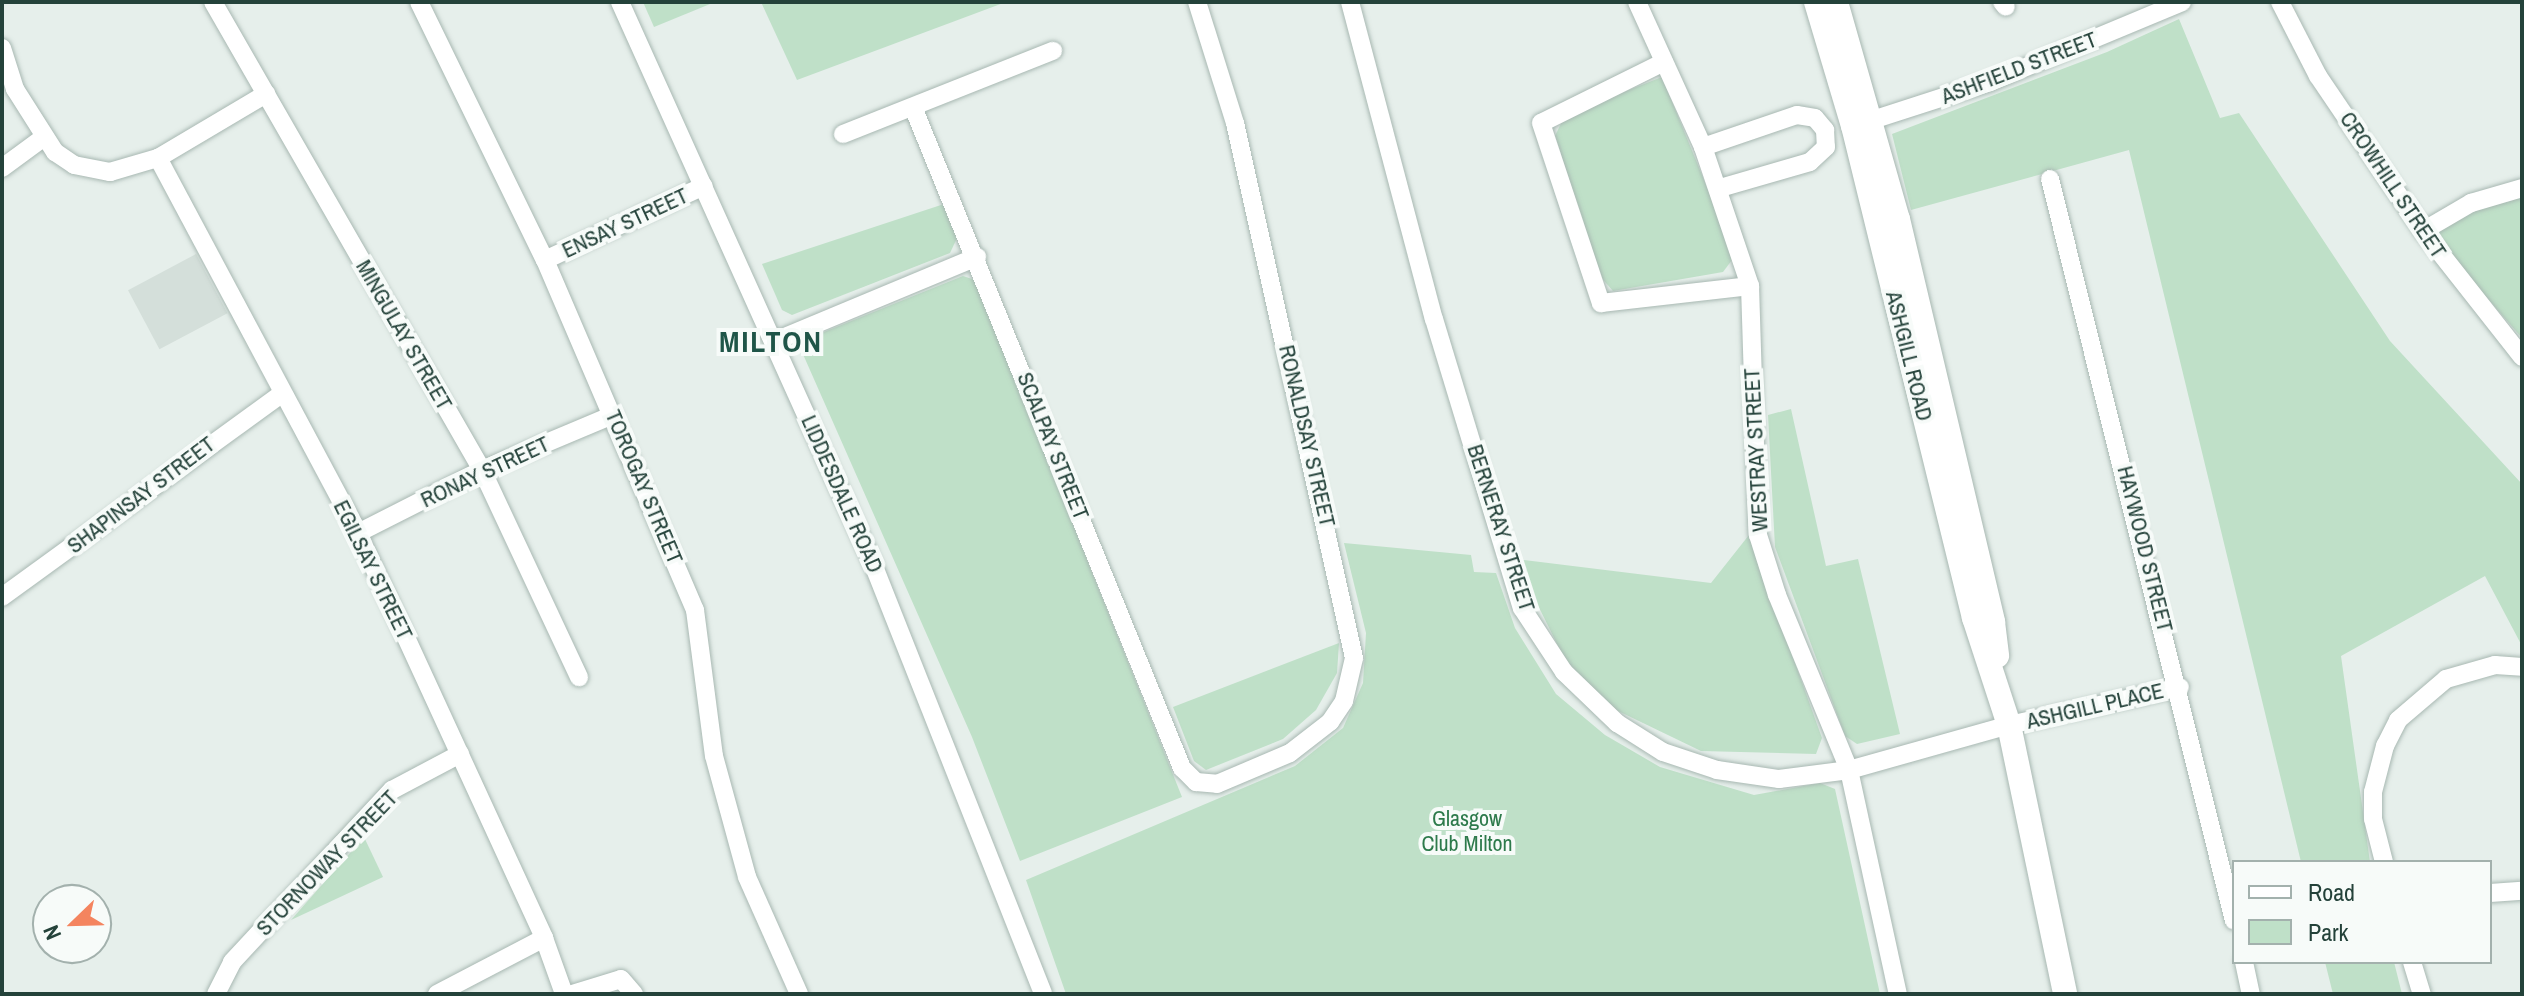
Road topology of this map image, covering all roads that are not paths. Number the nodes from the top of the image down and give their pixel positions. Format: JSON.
{"nodes":[{"id":1,"x":213,"y":2,"type":"edge"},
{"id":2,"x":419,"y":2,"type":"edge"},
{"id":3,"x":620,"y":2,"type":"edge"},
{"id":4,"x":1197,"y":2,"type":"edge"},
{"id":5,"x":1350,"y":2,"type":"edge"},
{"id":6,"x":1637,"y":2,"type":"edge"},
{"id":7,"x":1816,"y":2,"type":"edge"},
{"id":8,"x":1836,"y":2,"type":"edge"},
{"id":9,"x":2280,"y":2,"type":"edge"},
{"id":10,"x":2174,"y":6,"type":"edge"},
{"id":11,"x":2,"y":48,"type":"edge"},
{"id":12,"x":1053,"y":51,"type":"dead end"},
{"id":13,"x":1664,"y":62,"type":"junction"},
{"id":14,"x":266,"y":94,"type":"junction"},
{"id":15,"x":913,"y":107,"type":"junction"},
{"id":16,"x":1862,"y":123,"type":"junction"},
{"id":17,"x":843,"y":134,"type":"dead end"},
{"id":18,"x":44,"y":137,"type":"junction"},
{"id":19,"x":1703,"y":147,"type":"junction"},
{"id":20,"x":158,"y":158,"type":"junction"},
{"id":21,"x":2,"y":168,"type":"edge"},
{"id":22,"x":2050,"y":179,"type":"dead end"},
{"id":23,"x":704,"y":186,"type":"junction"},
{"id":24,"x":1720,"y":188,"type":"junction"},
{"id":25,"x":2522,"y":188,"type":"edge"},
{"id":26,"x":2423,"y":231,"type":"junction"},
{"id":27,"x":977,"y":257,"type":"junction"},
{"id":28,"x":545,"y":260,"type":"junction"},
{"id":29,"x":1750,"y":286,"type":"junction"},
{"id":30,"x":775,"y":341,"type":"junction"},
{"id":31,"x":2522,"y":357,"type":"edge"},
{"id":32,"x":280,"y":395,"type":"junction"},
{"id":33,"x":613,"y":415,"type":"junction"},
{"id":34,"x":482,"y":470,"type":"junction"},
{"id":35,"x":358,"y":533,"type":"junction"},
{"id":36,"x":2,"y":597,"type":"edge"},
{"id":37,"x":2522,"y":667,"type":"edge"},
{"id":38,"x":579,"y":677,"type":"dead end"},
{"id":39,"x":2180,"y":687,"type":"junction"},
{"id":40,"x":2006,"y":718,"type":"junction"},
{"id":41,"x":460,"y":754,"type":"junction"},
{"id":42,"x":1849,"y":770,"type":"junction"},
{"id":43,"x":1196,"y":782,"type":"joint"},
{"id":44,"x":2383,"y":860,"type":"edge"},
{"id":45,"x":2522,"y":891,"type":"edge"},
{"id":46,"x":2492,"y":893,"type":"edge"},
{"id":47,"x":2232,"y":912,"type":"edge"},
{"id":48,"x":544,"y":938,"type":"junction"},
{"id":49,"x":2244,"y":964,"type":"edge"},
{"id":50,"x":2413,"y":964,"type":"edge"},
{"id":51,"x":216,"y":994,"type":"edge"},
{"id":52,"x":437,"y":994,"type":"edge"},
{"id":53,"x":564,"y":994,"type":"edge"},
{"id":54,"x":572,"y":994,"type":"edge"},
{"id":55,"x":634,"y":994,"type":"edge"},
{"id":56,"x":799,"y":994,"type":"edge"},
{"id":57,"x":1043,"y":994,"type":"edge"},
{"id":58,"x":1898,"y":994,"type":"edge"},
{"id":59,"x":2065,"y":994,"type":"edge"},
{"id":60,"x":2251,"y":994,"type":"edge"},
{"id":61,"x":2422,"y":994,"type":"edge"}],
"edges":[{"from":1,"to":14,"type":"street","name":"MINGULAY STREET"},
{"from":2,"to":28,"type":"street","name":"TOROGAY STREET"},
{"from":3,"to":23,"type":"street","name":"LIDDESDALE ROAD"},
{"from":4,"to":43,"type":"street","name":"RONALDSAY STREET"},
{"from":5,"to":42,"type":"street","name":"BERNERAY STREET"},
{"from":6,"to":13,"type":"street","name":"WESTRAY STREET"},
{"from":7,"to":16,"type":"street","name":"ASHGILL ROAD"},
{"from":8,"to":16,"type":"street","name":"ASHGILL ROAD"},
{"from":9,"to":26,"type":"street","name":"CROWHILL STREET"},
{"from":10,"to":16,"type":"street","name":"ASHFIELD STREET"},
{"from":11,"to":18,"type":"street"},
{"from":12,"to":15,"type":"street"},
{"from":13,"to":19,"type":"street","name":"WESTRAY STREET"},
{"from":13,"to":29,"type":"street"},
{"from":14,"to":20,"type":"street"},
{"from":14,"to":34,"type":"street","name":"MINGULAY STREET"},
{"from":15,"to":17,"type":"street"},
{"from":15,"to":27,"type":"street","name":"SCALPAY STREET"},
{"from":16,"to":40,"type":"street","name":"ASHGILL ROAD"},
{"from":18,"to":20,"type":"street"},
{"from":18,"to":21,"type":"street"},
{"from":19,"to":24,"type":"street","name":"WESTRAY STREET"},
{"from":19,"to":24,"type":"street"},
{"from":20,"to":32,"type":"street","name":"EGILSAY STREET"},
{"from":22,"to":39,"type":"street","name":"HAYWOOD STREET"},
{"from":23,"to":28,"type":"street","name":"ENSAY STREET"},
{"from":23,"to":30,"type":"street","name":"LIDDESDALE ROAD"},
{"from":24,"to":29,"type":"street","name":"WESTRAY STREET"},
{"from":25,"to":26,"type":"street"},
{"from":26,"to":31,"type":"street","name":"CROWHILL STREET"},
{"from":27,"to":30,"type":"street"},
{"from":27,"to":43,"type":"street","name":"SCALPAY STREET"},
{"from":28,"to":33,"type":"street","name":"TOROGAY STREET"},
{"from":29,"to":42,"type":"street","name":"WESTRAY STREET"},
{"from":30,"to":57,"type":"street","name":"LIDDESDALE ROAD"},
{"from":32,"to":35,"type":"street","name":"EGILSAY STREET"},
{"from":32,"to":36,"type":"street","name":"SHAPINSAY STREET"},
{"from":33,"to":34,"type":"street","name":"RONAY STREET"},
{"from":33,"to":56,"type":"street","name":"TOROGAY STREET"},
{"from":34,"to":35,"type":"street","name":"RONAY STREET"},
{"from":34,"to":38,"type":"street","name":"MINGULAY STREET"},
{"from":35,"to":41,"type":"street","name":"EGILSAY STREET"},
{"from":37,"to":44,"type":"street"},
{"from":39,"to":40,"type":"street","name":"ASHGILL PLACE"},
{"from":39,"to":47,"type":"street","name":"HAYWOOD STREET"},
{"from":40,"to":42,"type":"street","name":"BERNERAY STREET"},
{"from":40,"to":59,"type":"street","name":"ASHGILL ROAD"},
{"from":41,"to":48,"type":"street","name":"EGILSAY STREET"},
{"from":41,"to":51,"type":"street","name":"STORNOWAY STREET"},
{"from":42,"to":58,"type":"street","name":"WESTRAY STREET"},
{"from":45,"to":46,"type":"street"},
{"from":48,"to":52,"type":"street"},
{"from":48,"to":53,"type":"street","name":"EGILSAY STREET"},
{"from":49,"to":60,"type":"street"},
{"from":50,"to":61,"type":"street"},
{"from":54,"to":55,"type":"street"}]}
